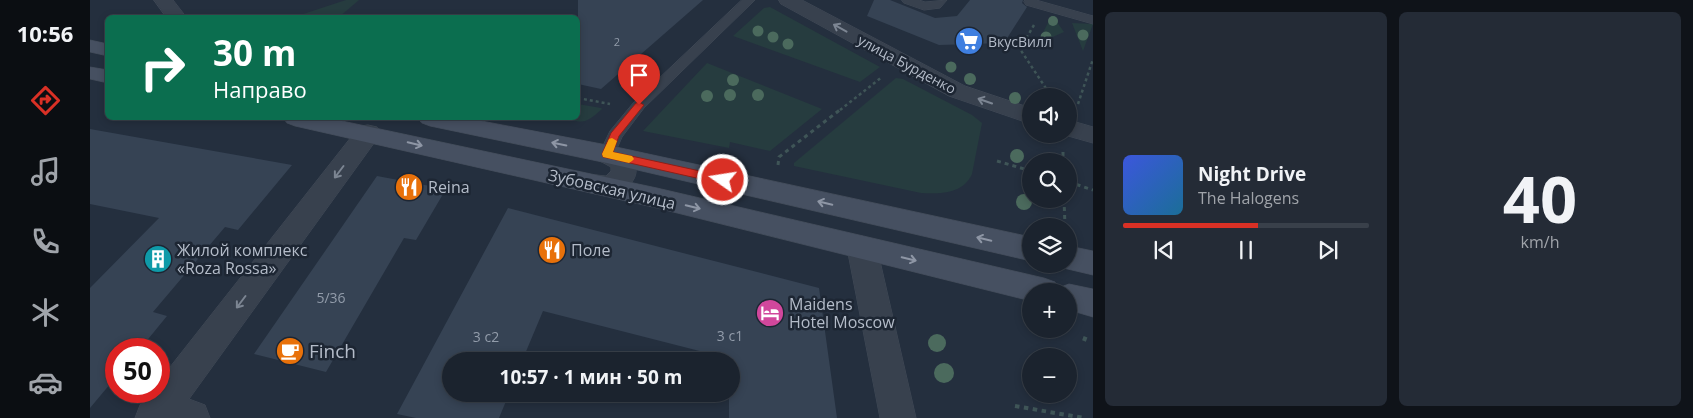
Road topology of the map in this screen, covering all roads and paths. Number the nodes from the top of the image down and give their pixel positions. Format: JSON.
{"nodes":[{"id":1,"x":163,"y":0,"type":"edge"},
{"id":2,"x":749,"y":0,"type":"edge"},
{"id":3,"x":788,"y":0,"type":"edge"},
{"id":4,"x":908,"y":0,"type":"edge"},
{"id":5,"x":941,"y":0,"type":"edge"},
{"id":6,"x":1030,"y":2,"type":"dead end"},
{"id":7,"x":176,"y":15,"type":"edge"},
{"id":8,"x":1093,"y":20,"type":"edge"},
{"id":9,"x":90,"y":46,"type":"edge"},
{"id":10,"x":105,"y":49,"type":"edge"},
{"id":11,"x":1020,"y":49,"type":"dead end"},
{"id":12,"x":1093,"y":59,"type":"edge"},
{"id":13,"x":90,"y":73,"type":"edge"},
{"id":14,"x":885,"y":75,"type":"dead end"},
{"id":15,"x":105,"y":76,"type":"edge"},
{"id":16,"x":1046,"y":88,"type":"edge"},
{"id":17,"x":580,"y":98,"type":"edge"},
{"id":18,"x":613,"y":105,"type":"dead end"},
{"id":19,"x":1077,"y":106,"type":"edge"},
{"id":20,"x":1022,"y":113,"type":"edge"},
{"id":21,"x":305,"y":120,"type":"edge"},
{"id":22,"x":440,"y":120,"type":"edge"},
{"id":23,"x":1077,"y":121,"type":"edge"},
{"id":24,"x":368,"y":133,"type":"junction"},
{"id":25,"x":1093,"y":135,"type":"edge"},
{"id":26,"x":607,"y":154,"type":"junction"},
{"id":27,"x":997,"y":161,"type":"dead end"},
{"id":28,"x":778,"y":168,"type":"dead end"},
{"id":29,"x":1022,"y":168,"type":"edge"},
{"id":30,"x":596,"y":185,"type":"junction"},
{"id":31,"x":1077,"y":185,"type":"edge"},
{"id":32,"x":1093,"y":190,"type":"edge"},
{"id":33,"x":1022,"y":247,"type":"edge"},
{"id":34,"x":862,"y":248,"type":"junction"},
{"id":35,"x":1077,"y":260,"type":"edge"},
{"id":36,"x":1093,"y":263,"type":"edge"},
{"id":37,"x":1022,"y":286,"type":"edge"},
{"id":38,"x":1077,"y":299,"type":"edge"},
{"id":39,"x":1093,"y":302,"type":"edge"},
{"id":40,"x":1015,"y":406,"type":"dead end"},
{"id":41,"x":168,"y":414,"type":"edge"},
{"id":42,"x":898,"y":418,"type":"edge"},
{"id":43,"x":1084,"y":418,"type":"edge"}],
"edges":[{"from":1,"to":7,"type":"street"},
{"from":2,"to":26,"type":"lane"},
{"from":20,"to":3,"type":"street","name":"улица Бурденко","one_way":true},
{"from":4,"to":5,"type":"lane"},
{"from":6,"to":8,"type":"lane"},
{"from":9,"to":10,"type":"main road"},
{"from":11,"to":16,"type":"path"},
{"from":12,"to":19,"type":"path"},
{"from":13,"to":15,"type":"main road"},
{"from":14,"to":28,"type":"path"},
{"from":17,"to":18,"type":"path"},
{"from":21,"to":24,"type":"main road","name":"Зубовская улица"},
{"from":26,"to":22,"type":"main road","name":"Зубовская улица","one_way":true},
{"from":23,"to":25,"type":"street"},
{"from":24,"to":30,"type":"main road","name":"Зубовская улица","one_way":true},
{"from":24,"to":41,"type":"street","one_way":true},
{"from":26,"to":30,"type":"street"},
{"from":33,"to":26,"type":"main road","name":"Зубовская улица","one_way":true},
{"from":27,"to":29,"type":"path"},
{"from":30,"to":34,"type":"main road","name":"Зубовская улица","one_way":true},
{"from":31,"to":32,"type":"path"},
{"from":34,"to":37,"type":"main road","name":"Зубовская улица","one_way":true},
{"from":34,"to":42,"type":"street"},
{"from":35,"to":36,"type":"main road"},
{"from":38,"to":39,"type":"main road"},
{"from":40,"to":43,"type":"path"}]}
